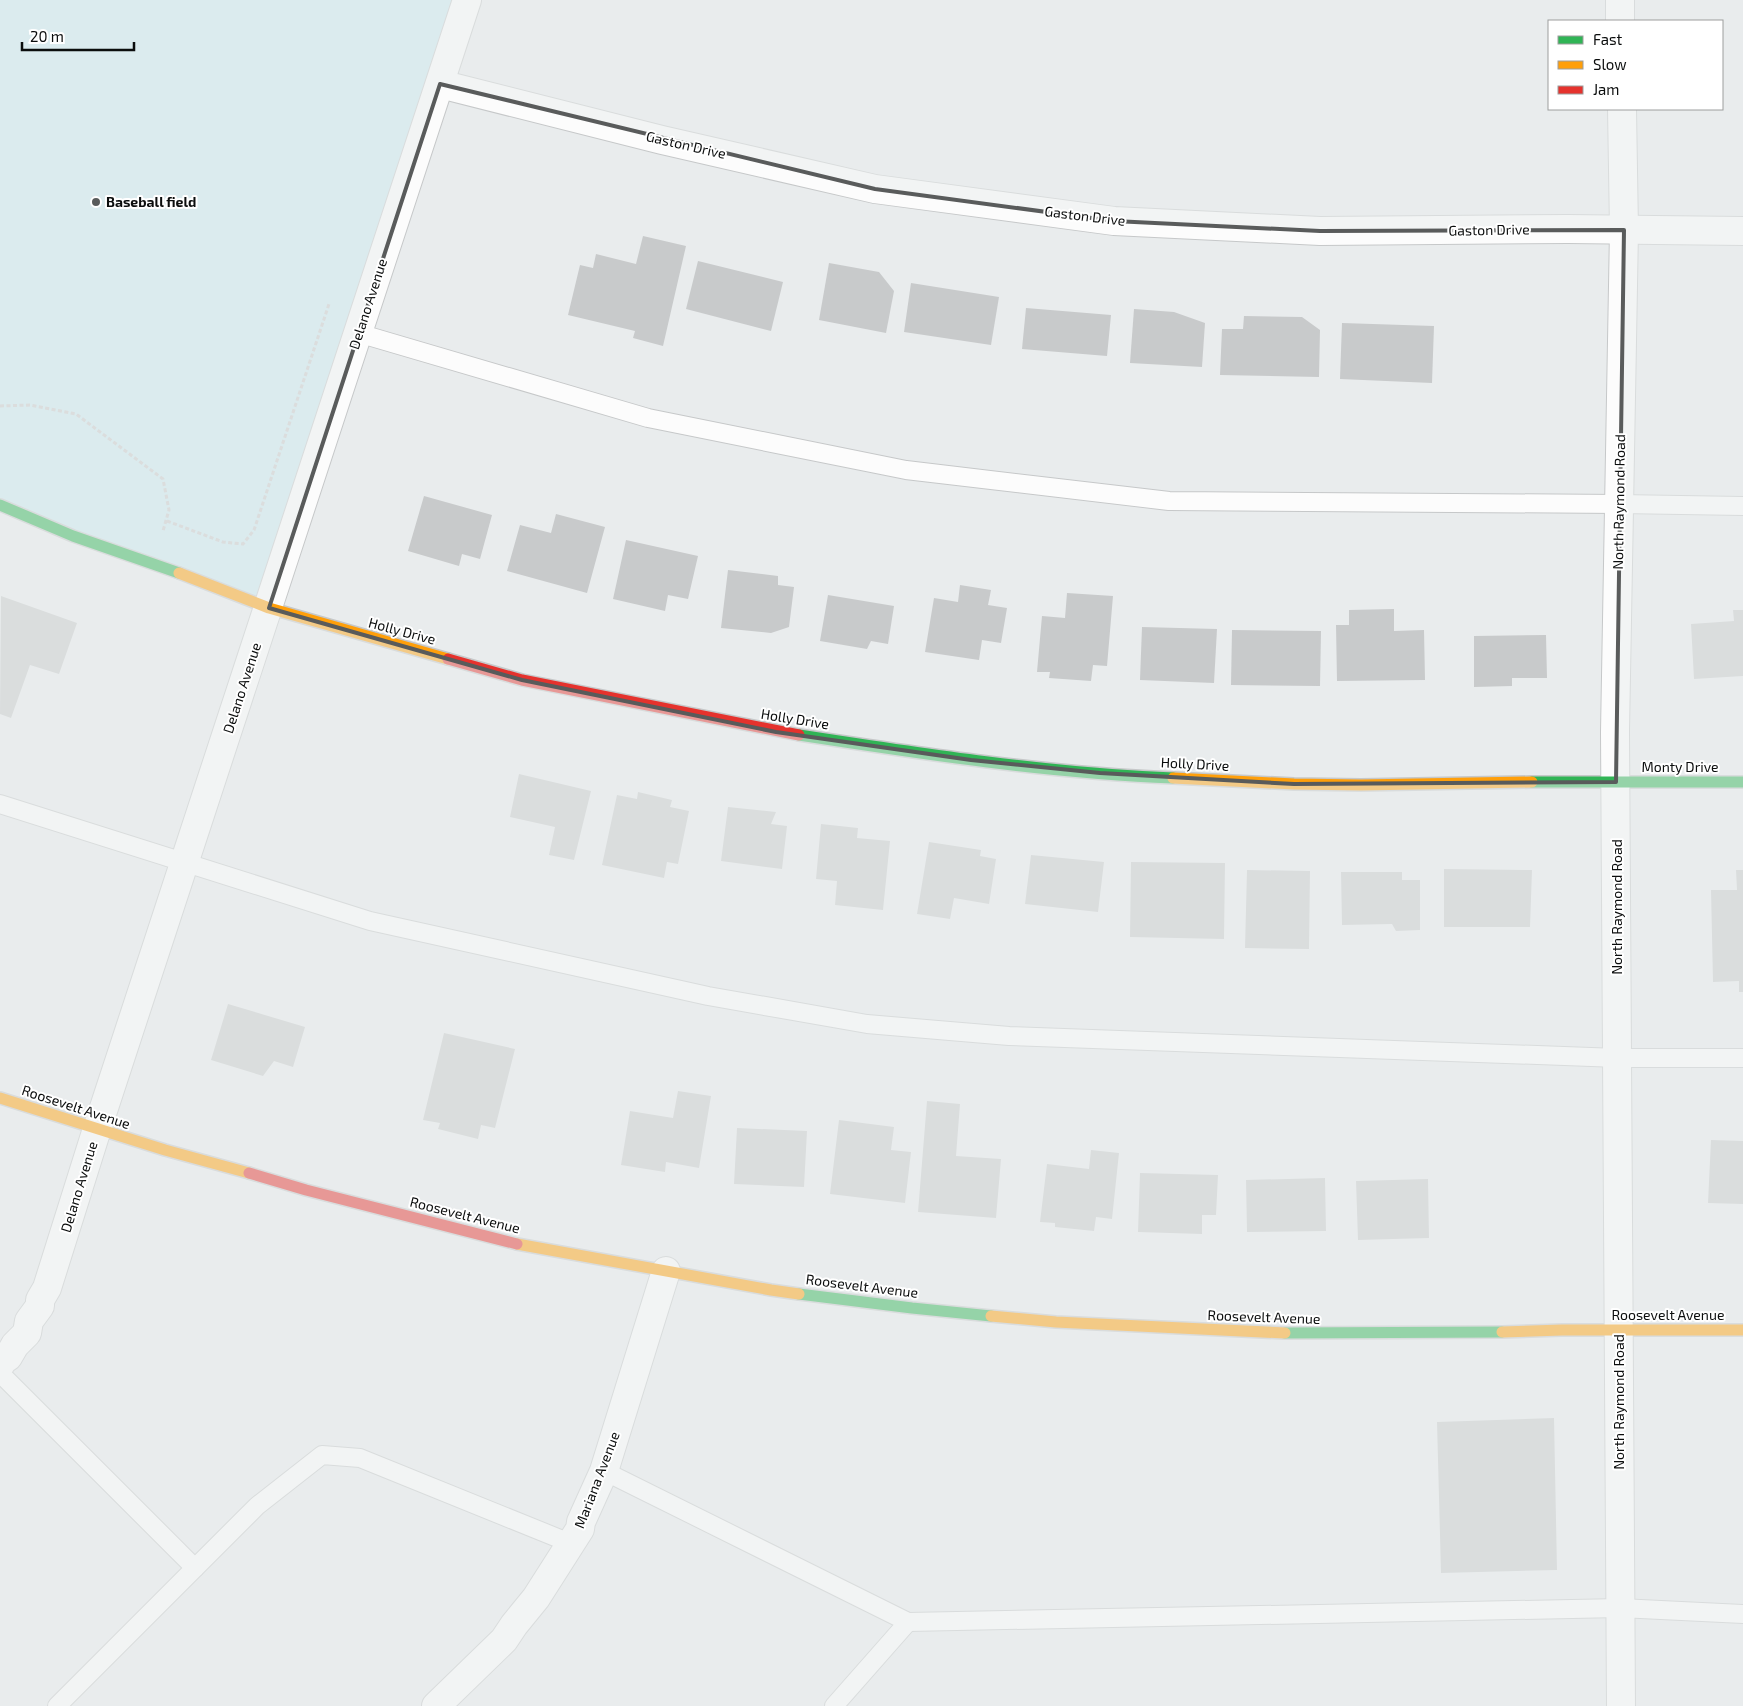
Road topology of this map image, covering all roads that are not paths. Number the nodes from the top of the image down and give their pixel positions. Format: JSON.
{"nodes":[{"id":1,"x":467,"y":0,"type":"edge"},
{"id":2,"x":1620,"y":0,"type":"edge"},
{"id":3,"x":1620,"y":20,"type":"edge"},
{"id":4,"x":440,"y":84,"type":"junction"},
{"id":5,"x":1622,"y":110,"type":"edge"},
{"id":6,"x":1624,"y":230,"type":"junction"},
{"id":7,"x":1743,"y":230,"type":"edge"},
{"id":8,"x":358,"y":333,"type":"junction"},
{"id":9,"x":1619,"y":504,"type":"junction"},
{"id":10,"x":0,"y":505,"type":"edge"},
{"id":11,"x":1743,"y":506,"type":"edge"},
{"id":12,"x":269,"y":608,"type":"junction"},
{"id":13,"x":1616,"y":782,"type":"junction"},
{"id":14,"x":1743,"y":782,"type":"edge"},
{"id":15,"x":0,"y":804,"type":"edge"},
{"id":16,"x":184,"y":863,"type":"junction"},
{"id":17,"x":1618,"y":1058,"type":"junction"},
{"id":18,"x":1743,"y":1058,"type":"edge"},
{"id":19,"x":0,"y":1098,"type":"edge"},
{"id":20,"x":97,"y":1129,"type":"junction"},
{"id":21,"x":666,"y":1271,"type":"junction"},
{"id":22,"x":1743,"y":1330,"type":"edge"},
{"id":23,"x":1619,"y":1331,"type":"junction"},
{"id":24,"x":0,"y":1365,"type":"edge"},
{"id":25,"x":0,"y":1373,"type":"edge"},
{"id":26,"x":604,"y":1471,"type":"junction"},
{"id":27,"x":570,"y":1543,"type":"junction"},
{"id":28,"x":196,"y":1568,"type":"junction"},
{"id":29,"x":1620,"y":1608,"type":"junction"},
{"id":30,"x":1743,"y":1614,"type":"edge"},
{"id":31,"x":908,"y":1622,"type":"junction"},
{"id":32,"x":57,"y":1706,"type":"edge"},
{"id":33,"x":436,"y":1706,"type":"edge"},
{"id":34,"x":834,"y":1706,"type":"edge"},
{"id":35,"x":1621,"y":1706,"type":"edge"}],
"edges":[{"from":1,"to":4,"type":"street","name":"Delano Avenue"},
{"from":2,"to":3,"type":"street"},
{"from":4,"to":6,"type":"street","name":"Gaston Drive"},
{"from":4,"to":8,"type":"street","name":"Delano Avenue"},
{"from":5,"to":6,"type":"street","name":"North Raymond Road"},
{"from":6,"to":7,"type":"street","name":"Gaston Drive"},
{"from":6,"to":9,"type":"street","name":"North Raymond Road"},
{"from":8,"to":9,"type":"lane"},
{"from":8,"to":12,"type":"street","name":"Delano Avenue"},
{"from":9,"to":11,"type":"lane"},
{"from":9,"to":13,"type":"street","name":"North Raymond Road"},
{"from":10,"to":12,"type":"street","name":"Holly Drive"},
{"from":12,"to":13,"type":"street","name":"Holly Drive"},
{"from":12,"to":16,"type":"street","name":"Delano Avenue"},
{"from":13,"to":14,"type":"street","name":"Monty Drive"},
{"from":13,"to":17,"type":"street","name":"North Raymond Road"},
{"from":15,"to":16,"type":"lane"},
{"from":16,"to":17,"type":"lane"},
{"from":16,"to":20,"type":"street","name":"Delano Avenue"},
{"from":17,"to":18,"type":"lane"},
{"from":17,"to":23,"type":"street","name":"North Raymond Road"},
{"from":19,"to":20,"type":"street","name":"Roosevelt Avenue"},
{"from":20,"to":21,"type":"street","name":"Roosevelt Avenue"},
{"from":20,"to":24,"type":"street","name":"Delano Avenue"},
{"from":21,"to":23,"type":"street","name":"Roosevelt Avenue"},
{"from":21,"to":26,"type":"street","name":"Mariana Avenue"},
{"from":22,"to":23,"type":"street","name":"Roosevelt Avenue"},
{"from":23,"to":29,"type":"street","name":"North Raymond Road"},
{"from":25,"to":28,"type":"lane"},
{"from":26,"to":27,"type":"street","name":"Mariana Avenue"},
{"from":26,"to":31,"type":"lane"},
{"from":27,"to":28,"type":"lane"},
{"from":27,"to":33,"type":"street","name":"Mariana Avenue"},
{"from":28,"to":32,"type":"lane"},
{"from":29,"to":30,"type":"lane"},
{"from":29,"to":31,"type":"lane"},
{"from":29,"to":35,"type":"street","name":"North Raymond Road"},
{"from":31,"to":34,"type":"lane"}]}
